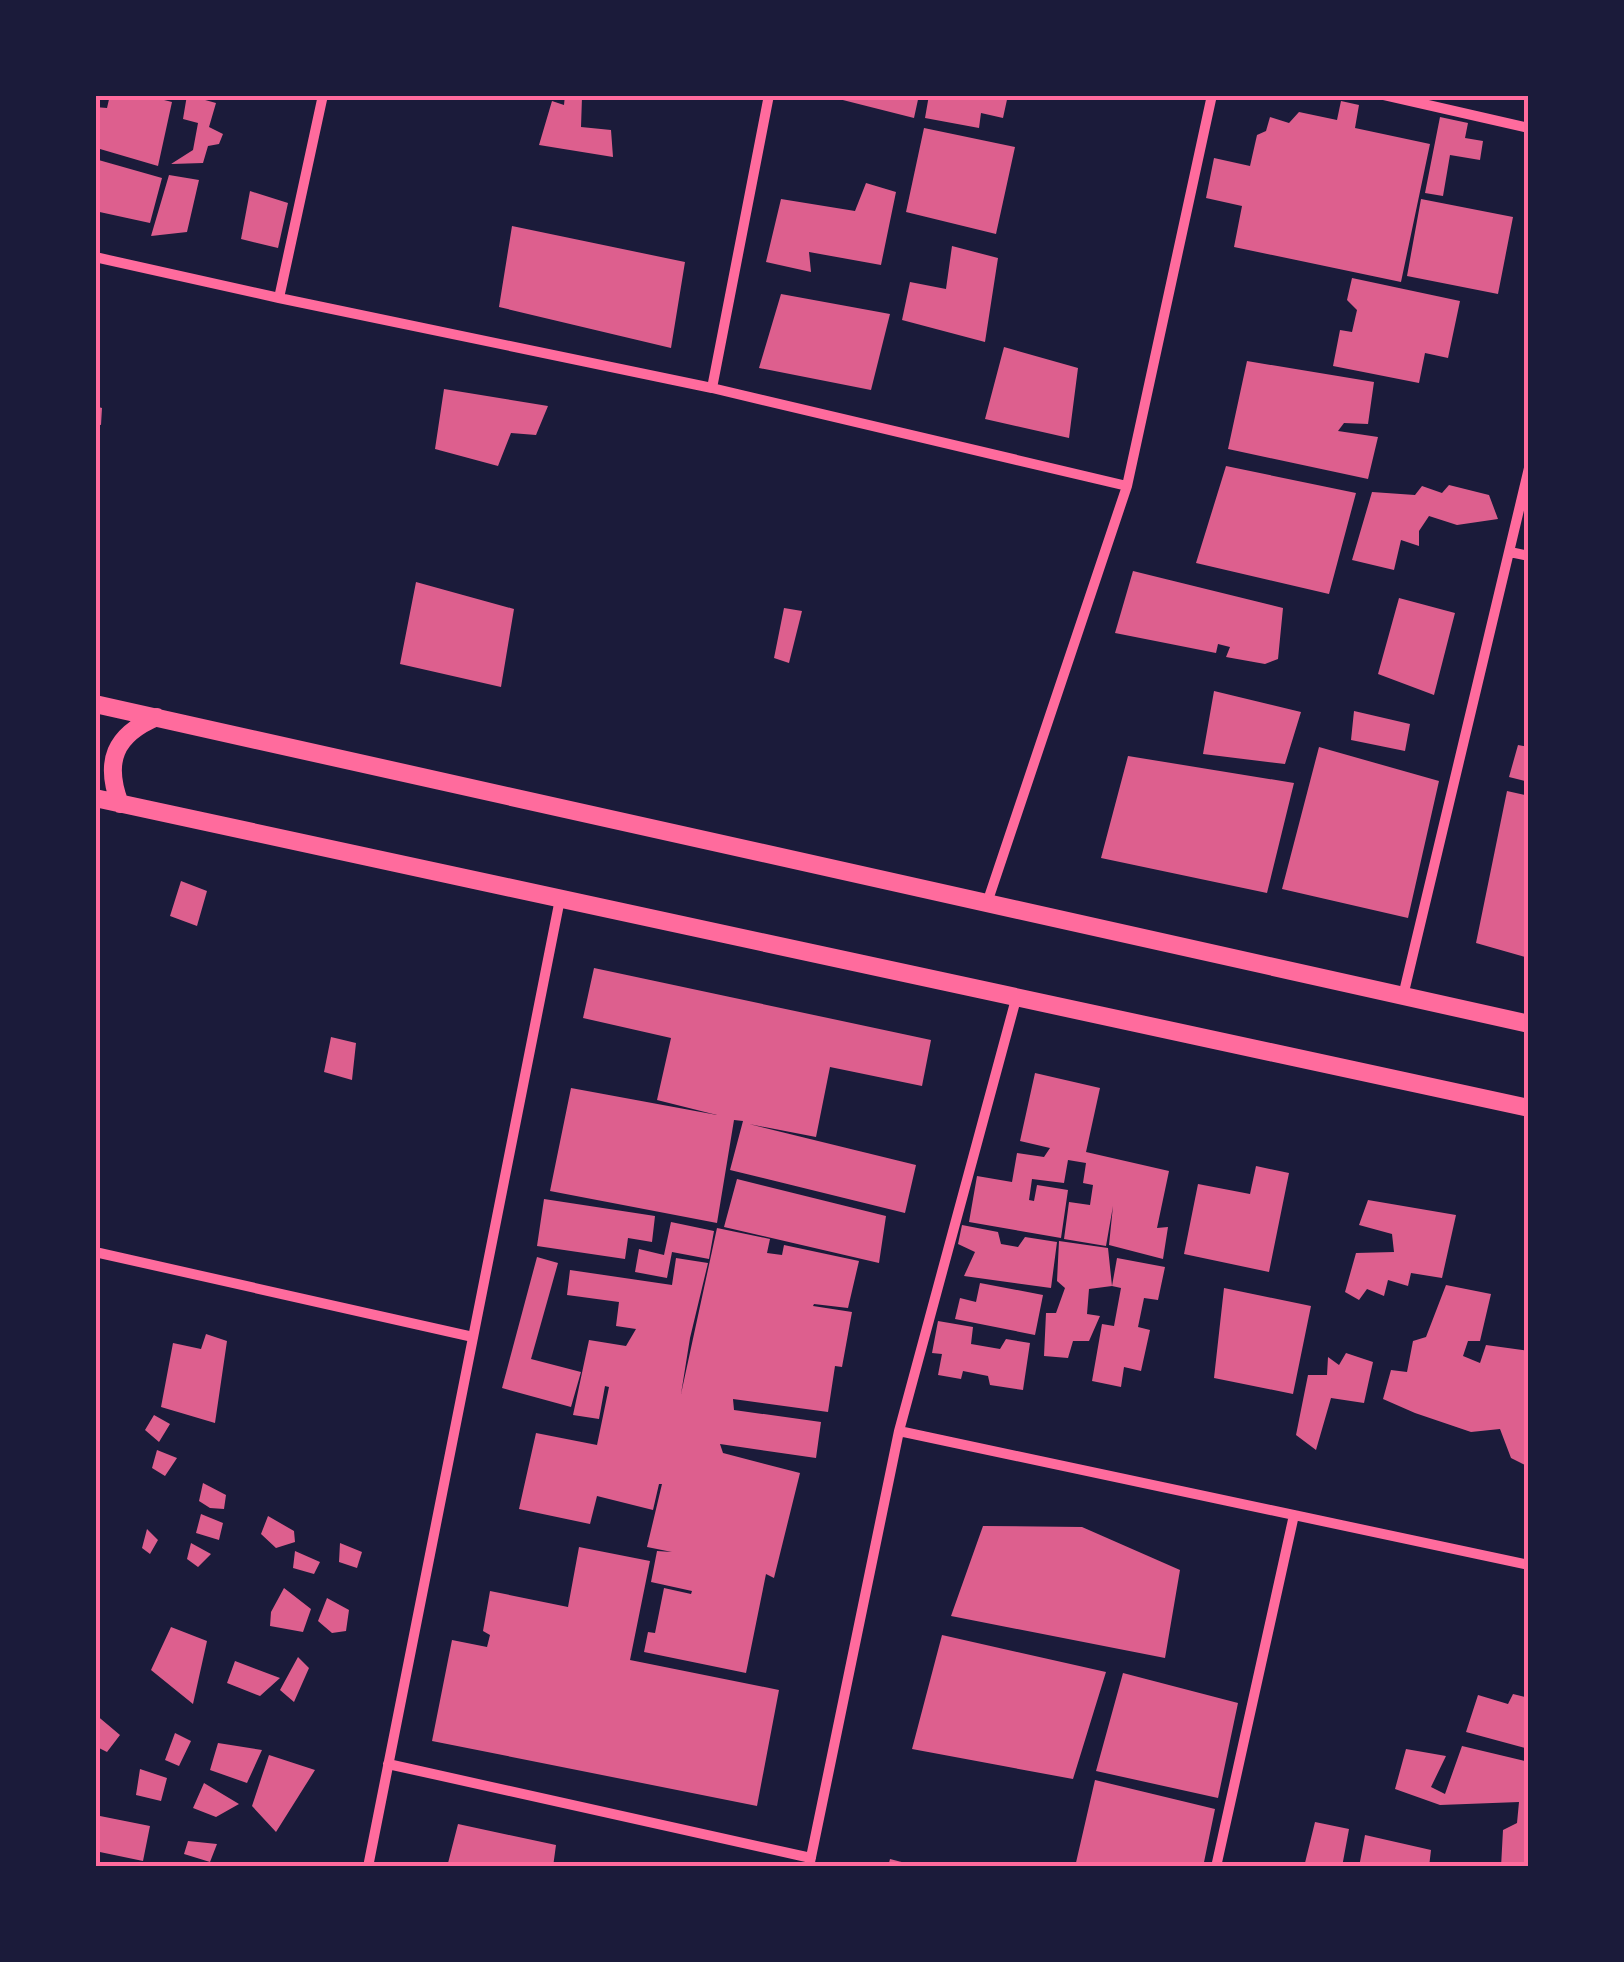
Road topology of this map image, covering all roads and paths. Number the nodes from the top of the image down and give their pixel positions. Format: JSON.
{"nodes":[{"id":1,"x":323,"y":95,"type":"edge"},
{"id":2,"x":769,"y":95,"type":"edge"},
{"id":3,"x":1212,"y":95,"type":"edge"},
{"id":4,"x":1384,"y":95,"type":"edge"},
{"id":5,"x":1529,"y":128,"type":"edge"},
{"id":6,"x":95,"y":257,"type":"edge"},
{"id":7,"x":279,"y":298,"type":"junction"},
{"id":8,"x":712,"y":388,"type":"junction"},
{"id":9,"x":1529,"y":468,"type":"edge"},
{"id":10,"x":1127,"y":486,"type":"junction"},
{"id":11,"x":1510,"y":552,"type":"junction"},
{"id":12,"x":1529,"y":556,"type":"edge"},
{"id":13,"x":95,"y":704,"type":"edge"},
{"id":14,"x":158,"y":717,"type":"junction"},
{"id":15,"x":95,"y":798,"type":"edge"},
{"id":16,"x":120,"y":804,"type":"junction"},
{"id":17,"x":560,"y":898,"type":"junction"},
{"id":18,"x":987,"y":903,"type":"junction"},
{"id":19,"x":1403,"y":996,"type":"junction"},
{"id":20,"x":1016,"y":999,"type":"junction"},
{"id":21,"x":1529,"y":1024,"type":"edge"},
{"id":22,"x":1529,"y":1108,"type":"edge"},
{"id":23,"x":95,"y":1252,"type":"edge"},
{"id":24,"x":473,"y":1337,"type":"junction"},
{"id":25,"x":899,"y":1431,"type":"junction"},
{"id":26,"x":1294,"y":1515,"type":"junction"},
{"id":27,"x":1529,"y":1565,"type":"edge"},
{"id":28,"x":388,"y":1764,"type":"junction"},
{"id":29,"x":810,"y":1862,"type":"edge"},
{"id":30,"x":368,"y":1867,"type":"edge"},
{"id":31,"x":1216,"y":1867,"type":"edge"}],
"edges":[{"from":1,"to":7,"type":"street"},
{"from":2,"to":8,"type":"street"},
{"from":3,"to":10,"type":"street"},
{"from":4,"to":5,"type":"street"},
{"from":6,"to":7,"type":"street"},
{"from":7,"to":8,"type":"street"},
{"from":8,"to":10,"type":"street"},
{"from":9,"to":11,"type":"street"},
{"from":10,"to":18,"type":"street"},
{"from":11,"to":12,"type":"street"},
{"from":11,"to":19,"type":"street"},
{"from":13,"to":14,"type":"street"},
{"from":14,"to":16,"type":"street"},
{"from":14,"to":18,"type":"street"},
{"from":15,"to":16,"type":"street"},
{"from":16,"to":17,"type":"street"},
{"from":17,"to":20,"type":"street"},
{"from":17,"to":24,"type":"street"},
{"from":18,"to":19,"type":"street"},
{"from":19,"to":21,"type":"street"},
{"from":20,"to":22,"type":"street"},
{"from":20,"to":25,"type":"street"},
{"from":23,"to":24,"type":"street"},
{"from":24,"to":28,"type":"street"},
{"from":25,"to":26,"type":"street"},
{"from":25,"to":29,"type":"street"},
{"from":26,"to":27,"type":"street"},
{"from":26,"to":31,"type":"street"},
{"from":28,"to":29,"type":"street"},
{"from":28,"to":30,"type":"street"}]}
